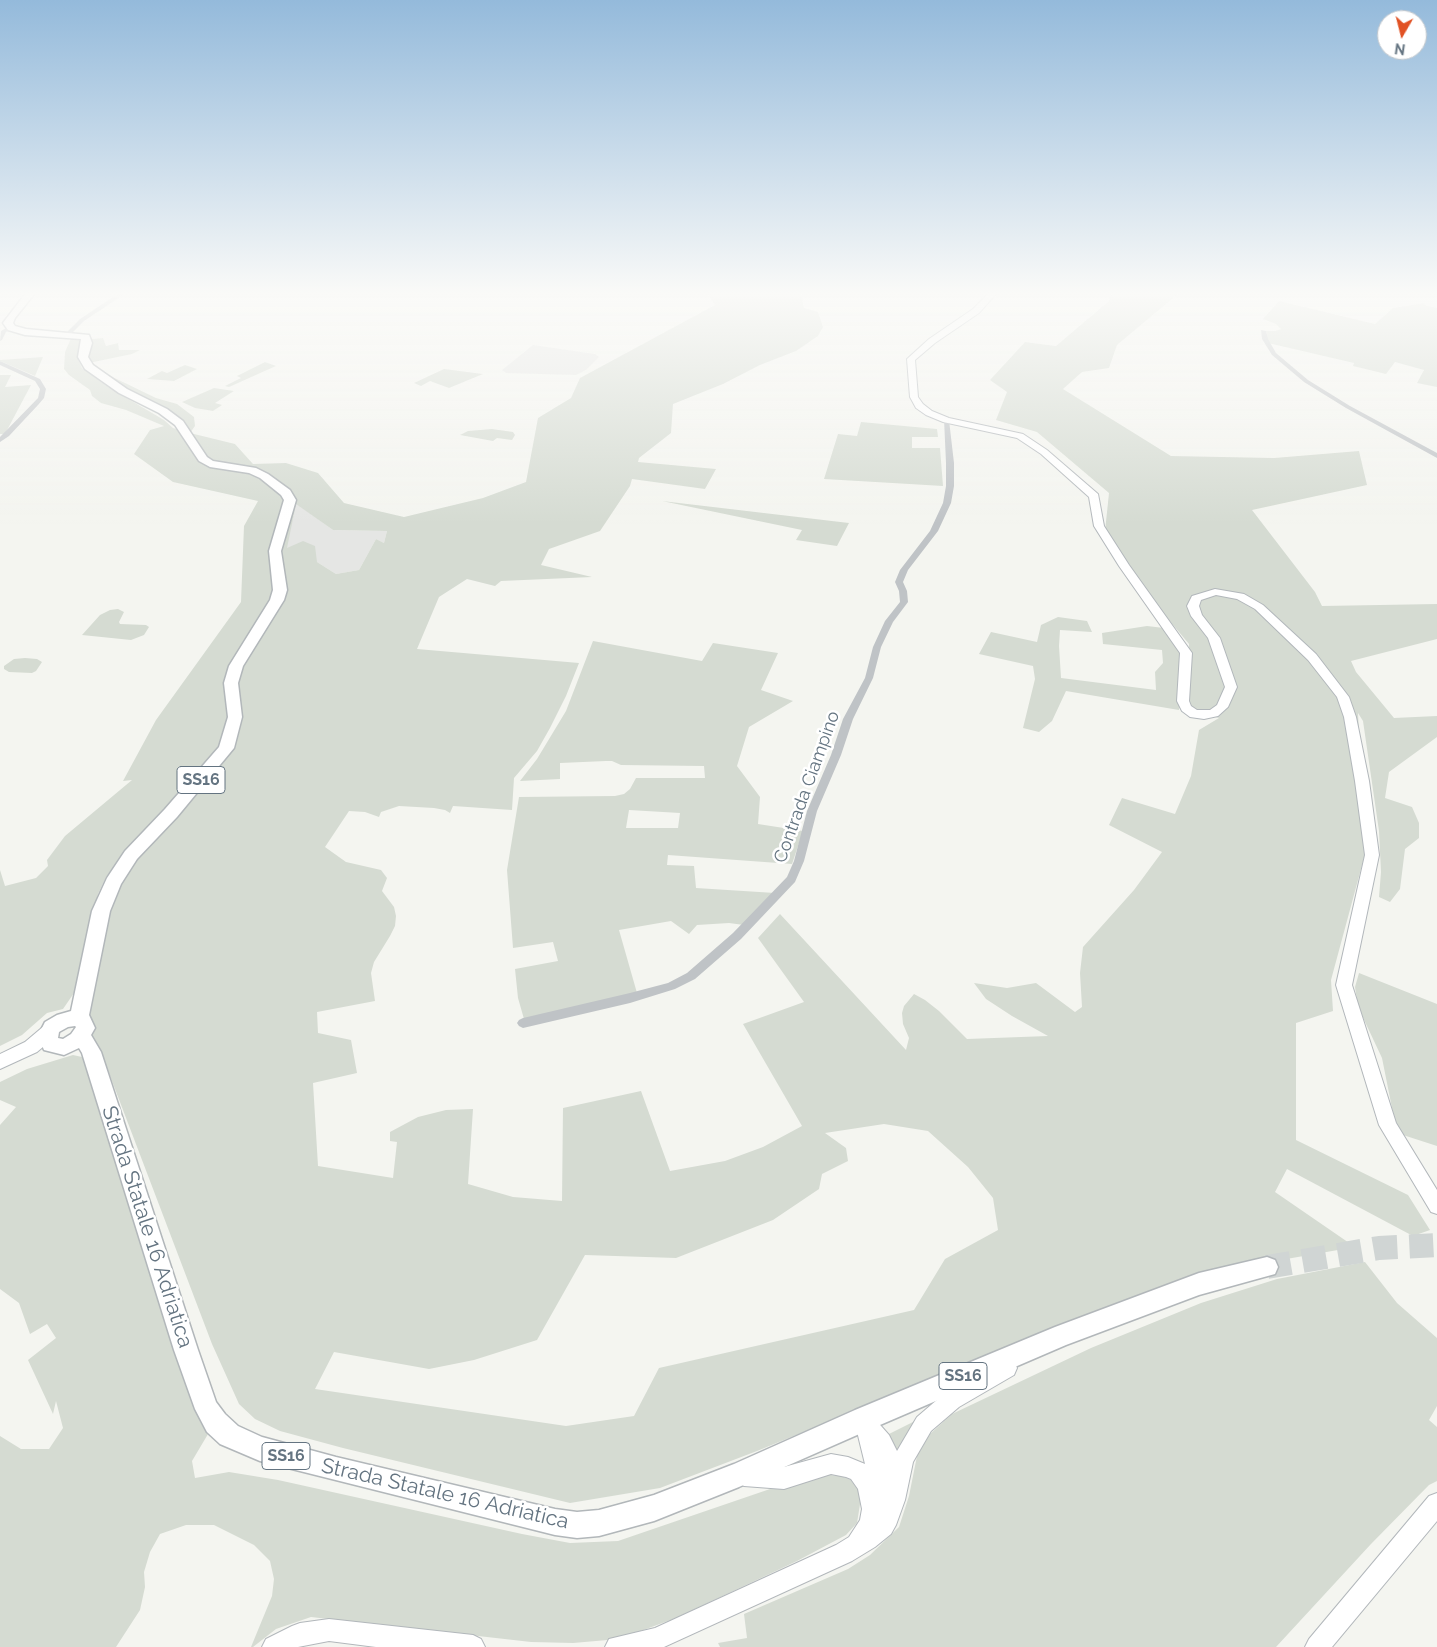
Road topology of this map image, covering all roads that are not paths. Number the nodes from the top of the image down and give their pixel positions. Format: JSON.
{"nodes":[{"id":1,"x":15,"y":370,"type":"edge"},
{"id":2,"x":93,"y":370,"type":"edge"},
{"id":3,"x":912,"y":370,"type":"edge"},
{"id":4,"x":1293,"y":370,"type":"edge"},
{"id":5,"x":946,"y":420,"type":"junction"},
{"id":6,"x":0,"y":440,"type":"edge"},
{"id":7,"x":1437,"y":456,"type":"edge"},
{"id":8,"x":523,"y":1023,"type":"dead end"},
{"id":9,"x":71,"y":1036,"type":"junction"},
{"id":10,"x":0,"y":1062,"type":"edge"},
{"id":11,"x":1437,"y":1206,"type":"edge"},
{"id":12,"x":1267,"y":1267,"type":"tunnel mouth"},
{"id":13,"x":1063,"y":1335,"type":"junction"},
{"id":14,"x":864,"y":1419,"type":"junction"},
{"id":15,"x":739,"y":1475,"type":"junction"},
{"id":16,"x":897,"y":1482,"type":"junction"},
{"id":17,"x":1437,"y":1504,"type":"edge"},
{"id":18,"x":873,"y":1512,"type":"junction"},
{"id":19,"x":853,"y":1548,"type":"junction"},
{"id":20,"x":274,"y":1647,"type":"edge"},
{"id":21,"x":474,"y":1647,"type":"edge"},
{"id":22,"x":617,"y":1647,"type":"edge"},
{"id":23,"x":1317,"y":1647,"type":"edge"}],
"edges":[{"from":1,"to":6,"type":"street"},
{"from":2,"to":9,"type":"main road","number":"SS16"},
{"from":3,"to":5,"type":"street"},
{"from":4,"to":7,"type":"street"},
{"from":5,"to":8,"type":"street","name":"Contrada Ciampino"},
{"from":5,"to":11,"type":"street"},
{"from":9,"to":10,"type":"street"},
{"from":9,"to":15,"type":"main road","name":"Strada Statale 16 Adriatica","number":"SS16"},
{"from":12,"to":13,"type":"main road","name":"Strada Statale 16 Adriatica","number":"SS16"},
{"from":13,"to":14,"type":"main road","name":"Strada Statale 16 Adriatica","number":"SS16"},
{"from":13,"to":16,"type":"main road"},
{"from":14,"to":15,"type":"main road","name":"Strada Statale 16 Adriatica","number":"SS16"},
{"from":14,"to":16,"type":"street"},
{"from":14,"to":18,"type":"street"},
{"from":15,"to":18,"type":"street"},
{"from":16,"to":19,"type":"street"},
{"from":17,"to":23,"type":"street"},
{"from":18,"to":19,"type":"main road"},
{"from":19,"to":22,"type":"street"},
{"from":20,"to":21,"type":"street"}]}
